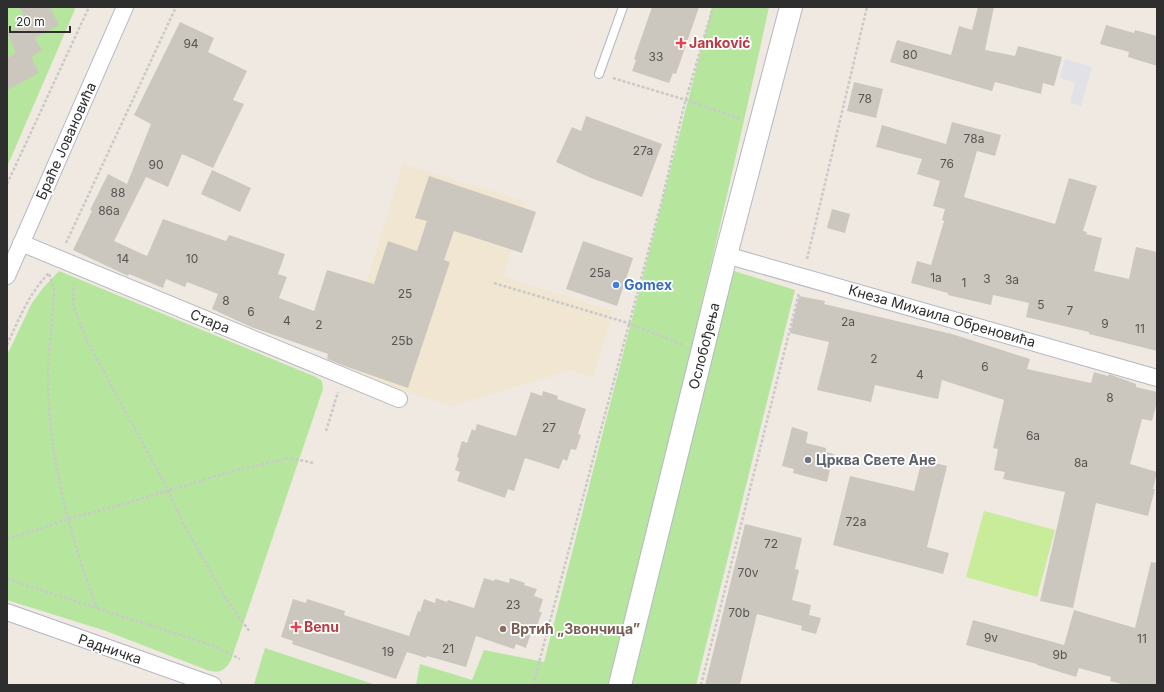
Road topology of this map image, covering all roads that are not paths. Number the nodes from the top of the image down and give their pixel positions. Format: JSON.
{"nodes":[{"id":1,"x":125,"y":7,"type":"edge"},
{"id":2,"x":623,"y":7,"type":"edge"},
{"id":3,"x":791,"y":7,"type":"edge"},
{"id":4,"x":599,"y":74,"type":"road end"},
{"id":5,"x":21,"y":243,"type":"junction"},
{"id":6,"x":726,"y":255,"type":"junction"},
{"id":7,"x":7,"y":276,"type":"edge"},
{"id":8,"x":1157,"y":378,"type":"edge"},
{"id":9,"x":399,"y":399,"type":"dead end"},
{"id":10,"x":7,"y":612,"type":"edge"},
{"id":11,"x":213,"y":685,"type":"edge"},
{"id":12,"x":620,"y":685,"type":"edge"}],
"edges":[{"from":1,"to":5,"type":"street","name":"Браће Јовановића"},
{"from":2,"to":4,"type":"lane"},
{"from":3,"to":6,"type":"street","name":"Ослобођења"},
{"from":5,"to":7,"type":"street","name":"Браће Јовановића"},
{"from":5,"to":9,"type":"street","name":"Стара"},
{"from":6,"to":8,"type":"street","name":"Кнеза Михаила Обреновића"},
{"from":6,"to":12,"type":"street","name":"Ослобођења"},
{"from":10,"to":11,"type":"street","name":"Радничка"}]}
